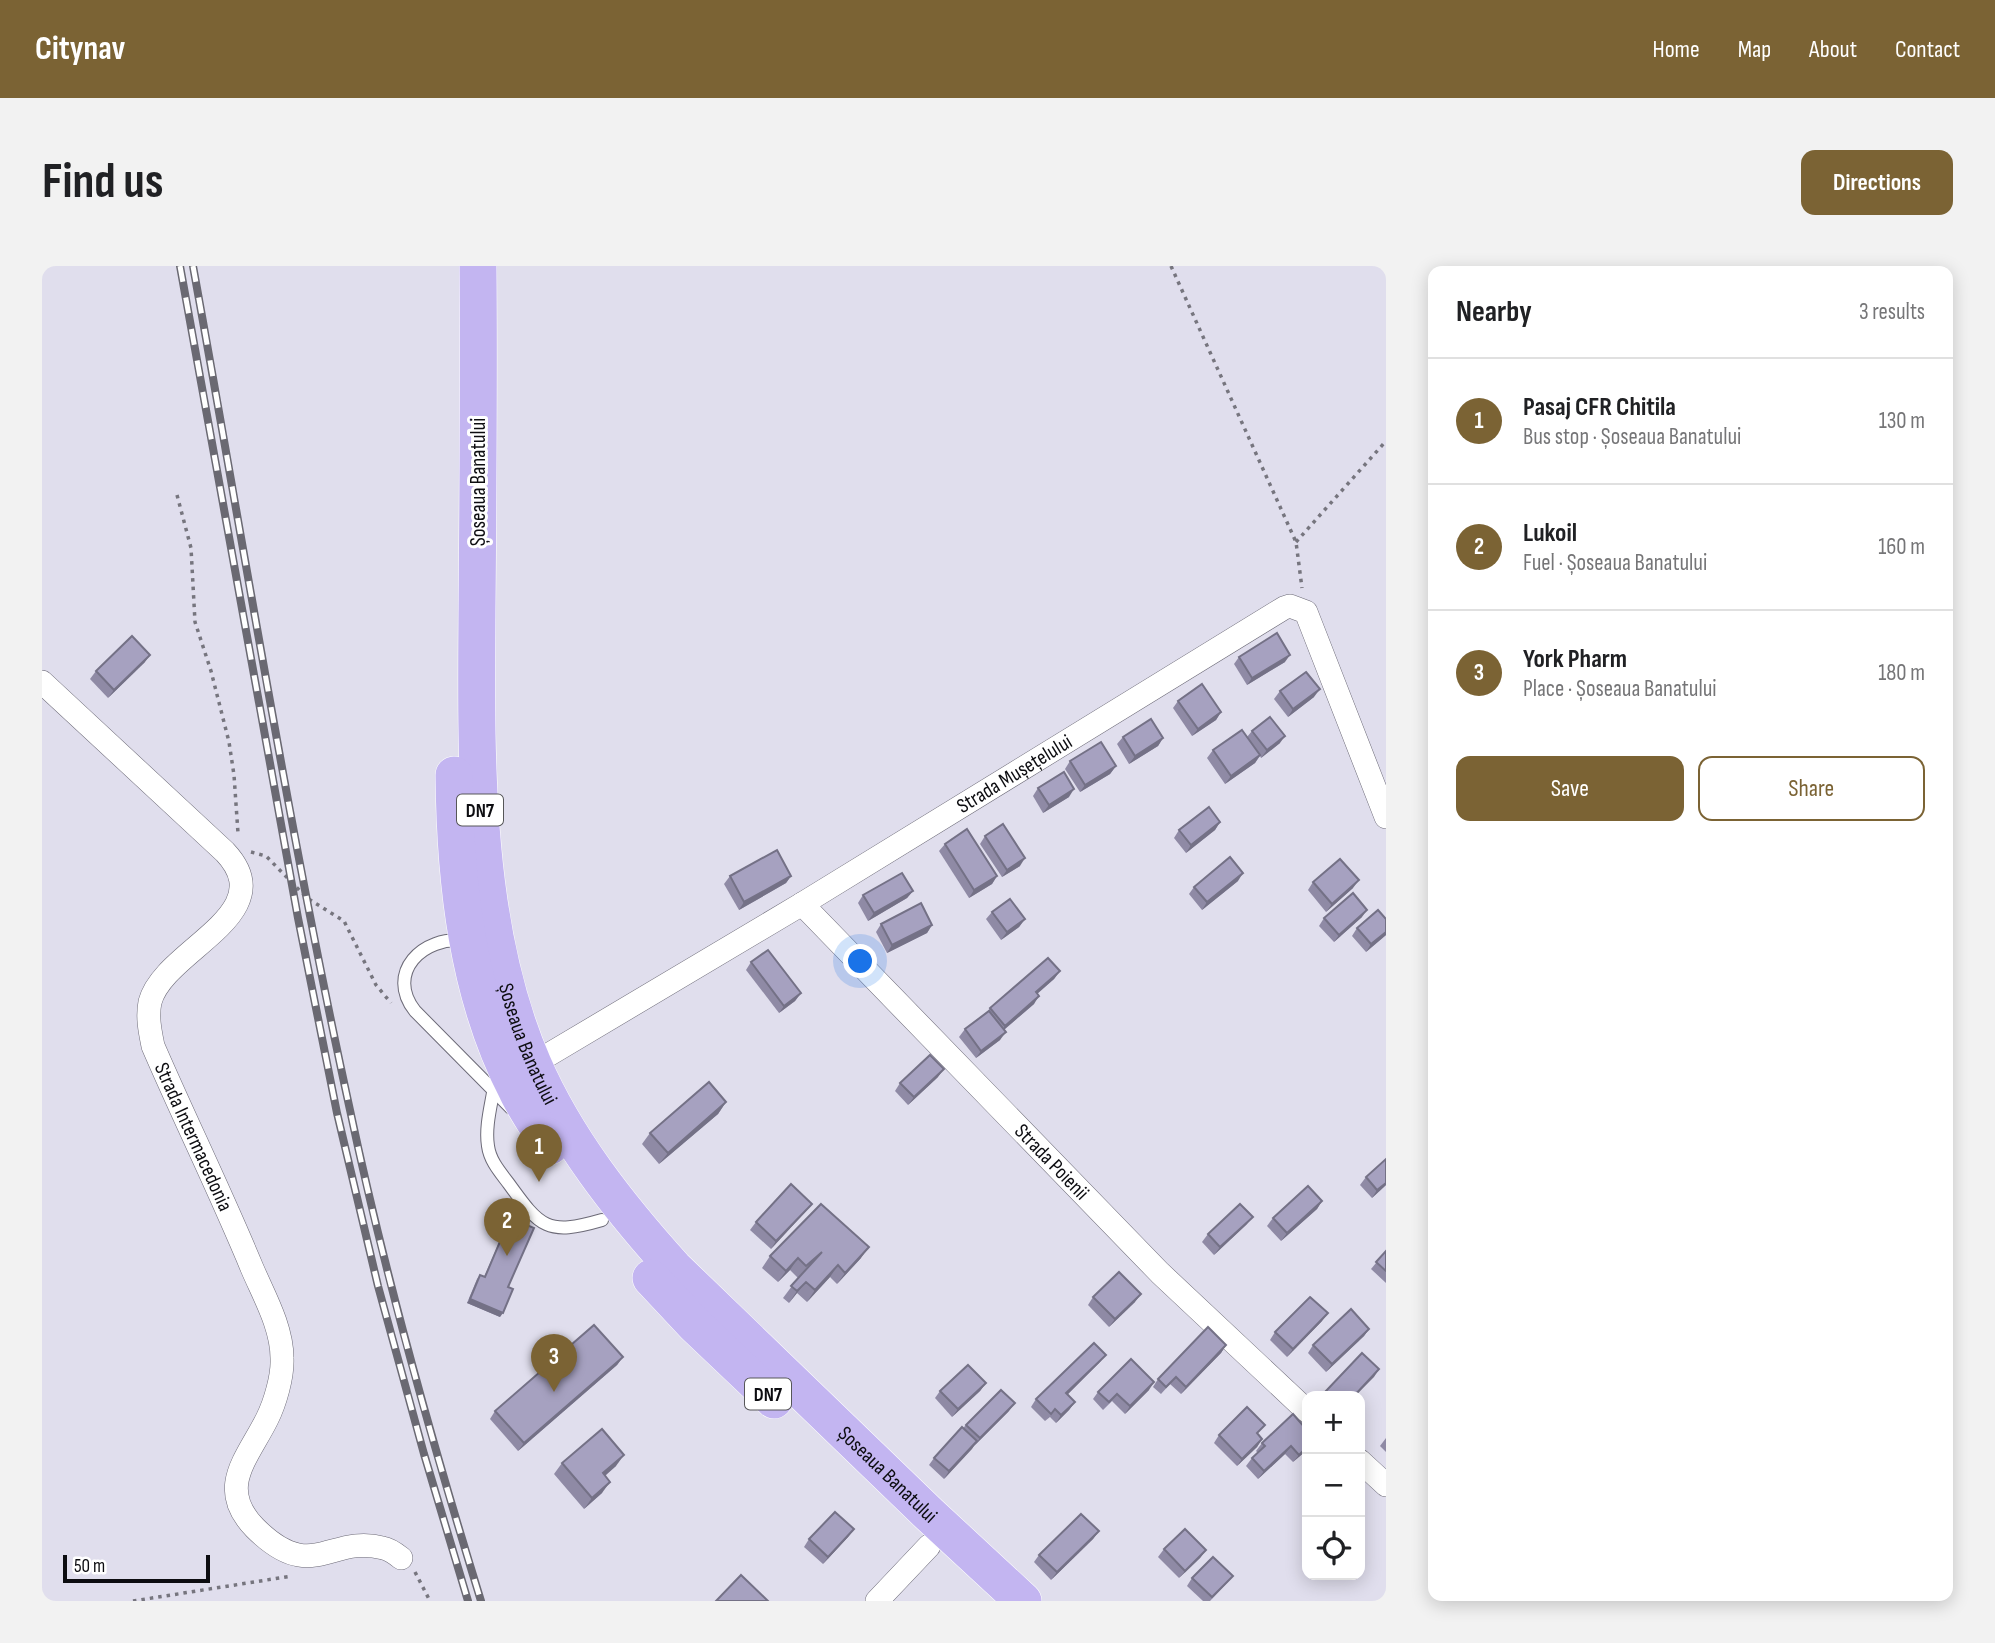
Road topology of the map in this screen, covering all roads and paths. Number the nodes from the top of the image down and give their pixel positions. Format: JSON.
{"nodes":[{"id":1,"x":455,"y":266,"type":"edge"},
{"id":2,"x":478,"y":266,"type":"edge"},
{"id":3,"x":1171,"y":266,"type":"edge"},
{"id":4,"x":467,"y":338,"type":"junction"},
{"id":5,"x":1386,"y":441,"type":"edge"},
{"id":6,"x":177,"y":495,"type":"dead end"},
{"id":7,"x":1296,"y":542,"type":"junction"},
{"id":8,"x":1297,"y":607,"type":"junction"},
{"id":9,"x":42,"y":682,"type":"edge"},
{"id":10,"x":1386,"y":817,"type":"edge"},
{"id":11,"x":239,"y":860,"type":"junction"},
{"id":12,"x":802,"y":904,"type":"junction"},
{"id":13,"x":469,"y":942,"type":"junction"},
{"id":14,"x":415,"y":1011,"type":"junction"},
{"id":15,"x":516,"y":1059,"type":"junction"},
{"id":16,"x":494,"y":1092,"type":"junction"},
{"id":17,"x":545,"y":1139,"type":"junction"},
{"id":18,"x":602,"y":1220,"type":"junction"},
{"id":19,"x":1302,"y":1406,"type":"edge"},
{"id":20,"x":1365,"y":1466,"type":"edge"},
{"id":21,"x":1386,"y":1485,"type":"edge"},
{"id":22,"x":929,"y":1546,"type":"junction"},
{"id":23,"x":401,"y":1558,"type":"joint"},
{"id":24,"x":294,"y":1575,"type":"dead end"},
{"id":25,"x":133,"y":1601,"type":"edge"},
{"id":26,"x":430,"y":1601,"type":"edge"},
{"id":27,"x":877,"y":1601,"type":"edge"},
{"id":28,"x":987,"y":1601,"type":"edge"},
{"id":29,"x":1023,"y":1601,"type":"edge"}],
"edges":[{"from":1,"to":4,"type":"main road","number":"DN7"},
{"from":2,"to":4,"type":"main road","number":"DN7"},
{"from":3,"to":7,"type":"path"},
{"from":4,"to":13,"type":"main road","name":"Șoseaua Banatului","number":"DN7"},
{"from":4,"to":15,"type":"main road","name":"Șoseaua Banatului","number":"DN7"},
{"from":5,"to":7,"type":"path"},
{"from":6,"to":11,"type":"path"},
{"from":7,"to":8,"type":"path"},
{"from":8,"to":10,"type":"street"},
{"from":8,"to":12,"type":"street","name":"Strada Mușețelului"},
{"from":9,"to":11,"type":"street"},
{"from":11,"to":14,"type":"path"},
{"from":11,"to":23,"type":"street","name":"Strada Intermacedonia"},
{"from":12,"to":15,"type":"street","name":"Strada Mușețelului"},
{"from":12,"to":19,"type":"street","name":"Strada Poienii"},
{"from":13,"to":14,"type":"lane"},
{"from":13,"to":15,"type":"main road","name":"Șoseaua Banatului","number":"DN7"},
{"from":14,"to":16,"type":"lane"},
{"from":15,"to":16,"type":"lane"},
{"from":15,"to":17,"type":"main road","name":"Șoseaua Banatului","number":"DN7"},
{"from":15,"to":29,"type":"main road","name":"Șoseaua Banatului","number":"DN7"},
{"from":16,"to":17,"type":"lane"},
{"from":16,"to":18,"type":"lane"},
{"from":17,"to":18,"type":"main road","name":"Șoseaua Banatului","number":"DN7"},
{"from":18,"to":22,"type":"main road","name":"Șoseaua Banatului","number":"DN7"},
{"from":20,"to":21,"type":"street"},
{"from":22,"to":27,"type":"street"},
{"from":22,"to":28,"type":"main road","name":"Șoseaua Banatului","number":"DN7"},
{"from":23,"to":26,"type":"path"},
{"from":24,"to":25,"type":"path"}]}
